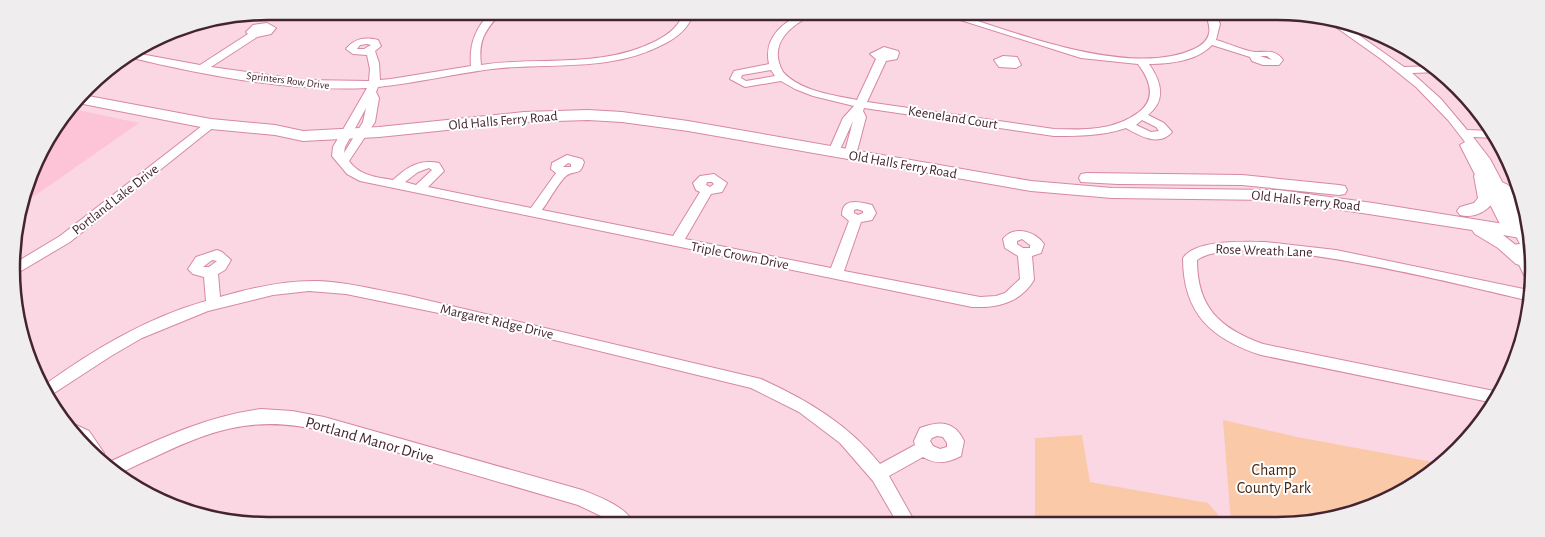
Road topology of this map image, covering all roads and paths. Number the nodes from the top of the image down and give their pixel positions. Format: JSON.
{"nodes":[{"id":1,"x":490,"y":20,"type":"edge"},
{"id":2,"x":685,"y":20,"type":"edge"},
{"id":3,"x":796,"y":20,"type":"edge"},
{"id":4,"x":956,"y":20,"type":"edge"},
{"id":5,"x":1213,"y":20,"type":"edge"},
{"id":6,"x":1344,"y":29,"type":"edge"},
{"id":7,"x":255,"y":34,"type":"dead end"},
{"id":8,"x":1210,"y":42,"type":"junction"},
{"id":9,"x":370,"y":51,"type":"dead end"},
{"id":10,"x":1255,"y":55,"type":"dead end"},
{"id":11,"x":137,"y":57,"type":"edge"},
{"id":12,"x":882,"y":58,"type":"dead end"},
{"id":13,"x":1142,"y":62,"type":"junction"},
{"id":14,"x":774,"y":66,"type":"junction"},
{"id":15,"x":203,"y":68,"type":"junction"},
{"id":16,"x":476,"y":69,"type":"junction"},
{"id":17,"x":1425,"y":69,"type":"edge"},
{"id":18,"x":1403,"y":70,"type":"junction"},
{"id":19,"x":782,"y":78,"type":"junction"},
{"id":20,"x":372,"y":89,"type":"junction"},
{"id":21,"x":86,"y":100,"type":"edge"},
{"id":22,"x":859,"y":107,"type":"junction"},
{"id":23,"x":1142,"y":116,"type":"junction"},
{"id":24,"x":211,"y":124,"type":"junction"},
{"id":25,"x":1127,"y":124,"type":"junction"},
{"id":26,"x":357,"y":129,"type":"junction"},
{"id":27,"x":1465,"y":135,"type":"junction"},
{"id":28,"x":1486,"y":135,"type":"edge"},
{"id":29,"x":844,"y":148,"type":"junction"},
{"id":30,"x":563,"y":172,"type":"dead end"},
{"id":31,"x":1482,"y":176,"type":"junction"},
{"id":32,"x":396,"y":184,"type":"junction"},
{"id":33,"x":1498,"y":186,"type":"joint"},
{"id":34,"x":419,"y":189,"type":"junction"},
{"id":35,"x":707,"y":191,"type":"dead end"},
{"id":36,"x":534,"y":213,"type":"junction"},
{"id":37,"x":1462,"y":216,"type":"junction"},
{"id":38,"x":856,"y":220,"type":"dead end"},
{"id":39,"x":1518,"y":223,"type":"edge"},
{"id":40,"x":676,"y":242,"type":"junction"},
{"id":41,"x":1523,"y":244,"type":"edge"},
{"id":42,"x":1025,"y":253,"type":"dead end"},
{"id":43,"x":1524,"y":259,"type":"edge"},
{"id":44,"x":20,"y":266,"type":"edge"},
{"id":45,"x":210,"y":272,"type":"dead end"},
{"id":46,"x":836,"y":274,"type":"junction"},
{"id":47,"x":1523,"y":294,"type":"edge"},
{"id":48,"x":213,"y":304,"type":"junction"},
{"id":49,"x":51,"y":388,"type":"edge"},
{"id":50,"x":1490,"y":396,"type":"edge"},
{"id":51,"x":924,"y":448,"type":"dead end"},
{"id":52,"x":118,"y":466,"type":"edge"},
{"id":53,"x":879,"y":473,"type":"junction"},
{"id":54,"x":616,"y":517,"type":"edge"},
{"id":55,"x":904,"y":517,"type":"edge"}],
"edges":[{"from":1,"to":16,"type":"street"},
{"from":2,"to":16,"type":"street","name":"Sprinters Row Drive"},
{"from":3,"to":14,"type":"street"},
{"from":4,"to":13,"type":"street"},
{"from":5,"to":8,"type":"street"},
{"from":6,"to":18,"type":"street"},
{"from":7,"to":15,"type":"street"},
{"from":8,"to":10,"type":"street"},
{"from":8,"to":13,"type":"street"},
{"from":9,"to":20,"type":"street","name":"Triple Crown Drive"},
{"from":11,"to":15,"type":"street","name":"Sprinters Row Drive"},
{"from":12,"to":22,"type":"street"},
{"from":13,"to":23,"type":"street","name":"Keeneland Court"},
{"from":14,"to":19,"type":"street","name":"Keeneland Court"},
{"from":14,"to":19,"type":"street"},
{"from":15,"to":20,"type":"street","name":"Sprinters Row Drive"},
{"from":16,"to":20,"type":"street","name":"Sprinters Row Drive"},
{"from":17,"to":18,"type":"street"},
{"from":18,"to":27,"type":"street"},
{"from":19,"to":22,"type":"street","name":"Keeneland Court"},
{"from":20,"to":26,"type":"street","name":"Triple Crown Drive"},
{"from":20,"to":26,"type":"street","name":"Triple Crown Drive"},
{"from":21,"to":24,"type":"main road","name":"Old Halls Ferry Road"},
{"from":22,"to":25,"type":"street","name":"Keeneland Court"},
{"from":22,"to":29,"type":"street"},
{"from":23,"to":25,"type":"street","name":"Keeneland Court"},
{"from":23,"to":25,"type":"street"},
{"from":24,"to":26,"type":"main road","name":"Old Halls Ferry Road"},
{"from":24,"to":44,"type":"street","name":"Portland Lake Drive"},
{"from":26,"to":29,"type":"main road","name":"Old Halls Ferry Road"},
{"from":26,"to":32,"type":"street","name":"Triple Crown Drive"},
{"from":27,"to":28,"type":"street"},
{"from":27,"to":31,"type":"street"},
{"from":27,"to":33,"type":"street"},
{"from":29,"to":37,"type":"main road","name":"Old Halls Ferry Road"},
{"from":30,"to":36,"type":"street"},
{"from":31,"to":37,"type":"main road"},
{"from":31,"to":39,"type":"street"},
{"from":32,"to":34,"type":"street","name":"Triple Crown Drive"},
{"from":32,"to":34,"type":"street"},
{"from":33,"to":39,"type":"main road"},
{"from":34,"to":36,"type":"street","name":"Triple Crown Drive"},
{"from":35,"to":40,"type":"street"},
{"from":36,"to":40,"type":"street","name":"Triple Crown Drive"},
{"from":37,"to":39,"type":"main road","name":"Old Halls Ferry Road"},
{"from":37,"to":43,"type":"main road"},
{"from":38,"to":46,"type":"street"},
{"from":39,"to":41,"type":"street"},
{"from":40,"to":46,"type":"street","name":"Triple Crown Drive"},
{"from":42,"to":46,"type":"street","name":"Triple Crown Drive"},
{"from":45,"to":48,"type":"street"},
{"from":47,"to":50,"type":"street","name":"Rose Wreath Lane"},
{"from":48,"to":49,"type":"street","name":"Margaret Ridge Drive"},
{"from":48,"to":53,"type":"street","name":"Margaret Ridge Drive"},
{"from":51,"to":53,"type":"street"},
{"from":52,"to":54,"type":"street","name":"Portland Manor Drive"},
{"from":53,"to":55,"type":"street","name":"Margaret Ridge Drive"}]}
